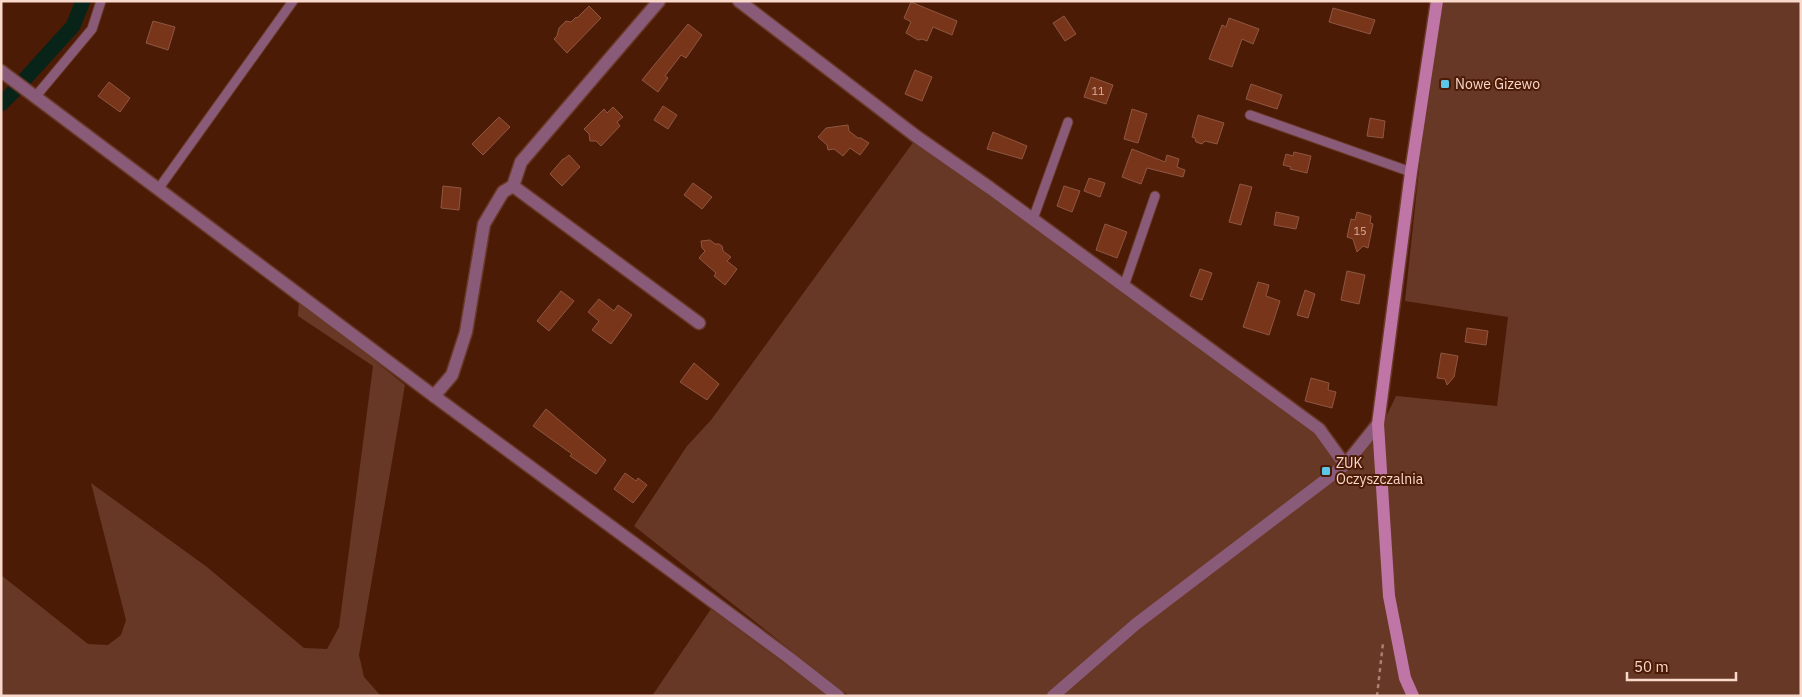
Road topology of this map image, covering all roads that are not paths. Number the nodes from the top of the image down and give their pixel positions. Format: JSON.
{"nodes":[{"id":1,"x":101,"y":1,"type":"edge"},
{"id":2,"x":293,"y":1,"type":"edge"},
{"id":3,"x":659,"y":1,"type":"edge"},
{"id":4,"x":739,"y":1,"type":"edge"},
{"id":5,"x":1437,"y":1,"type":"edge"},
{"id":6,"x":1,"y":71,"type":"edge"},
{"id":7,"x":36,"y":96,"type":"junction"},
{"id":8,"x":1250,"y":115,"type":"dead end"},
{"id":9,"x":1068,"y":122,"type":"dead end"},
{"id":10,"x":1410,"y":172,"type":"junction"},
{"id":11,"x":513,"y":186,"type":"junction"},
{"id":12,"x":159,"y":188,"type":"junction"},
{"id":13,"x":1155,"y":196,"type":"dead end"},
{"id":14,"x":1033,"y":219,"type":"junction"},
{"id":15,"x":1124,"y":286,"type":"junction"},
{"id":16,"x":699,"y":323,"type":"dead end"},
{"id":17,"x":434,"y":396,"type":"junction"},
{"id":18,"x":1378,"y":424,"type":"junction"},
{"id":19,"x":1346,"y":465,"type":"junction"},
{"id":20,"x":838,"y":696,"type":"edge"},
{"id":21,"x":1053,"y":696,"type":"edge"},
{"id":22,"x":1413,"y":696,"type":"edge"}],
"edges":[{"from":1,"to":7,"type":"lane"},
{"from":2,"to":12,"type":"lane"},
{"from":3,"to":11,"type":"street"},
{"from":4,"to":14,"type":"street"},
{"from":5,"to":10,"type":"street"},
{"from":6,"to":7,"type":"street"},
{"from":7,"to":12,"type":"street"},
{"from":8,"to":10,"type":"lane"},
{"from":9,"to":14,"type":"lane"},
{"from":10,"to":18,"type":"street"},
{"from":11,"to":16,"type":"street"},
{"from":11,"to":17,"type":"street"},
{"from":12,"to":17,"type":"street"},
{"from":13,"to":15,"type":"lane"},
{"from":14,"to":15,"type":"street"},
{"from":15,"to":19,"type":"street"},
{"from":17,"to":20,"type":"street"},
{"from":18,"to":19,"type":"street"},
{"from":18,"to":22,"type":"street"},
{"from":19,"to":21,"type":"street"}]}
